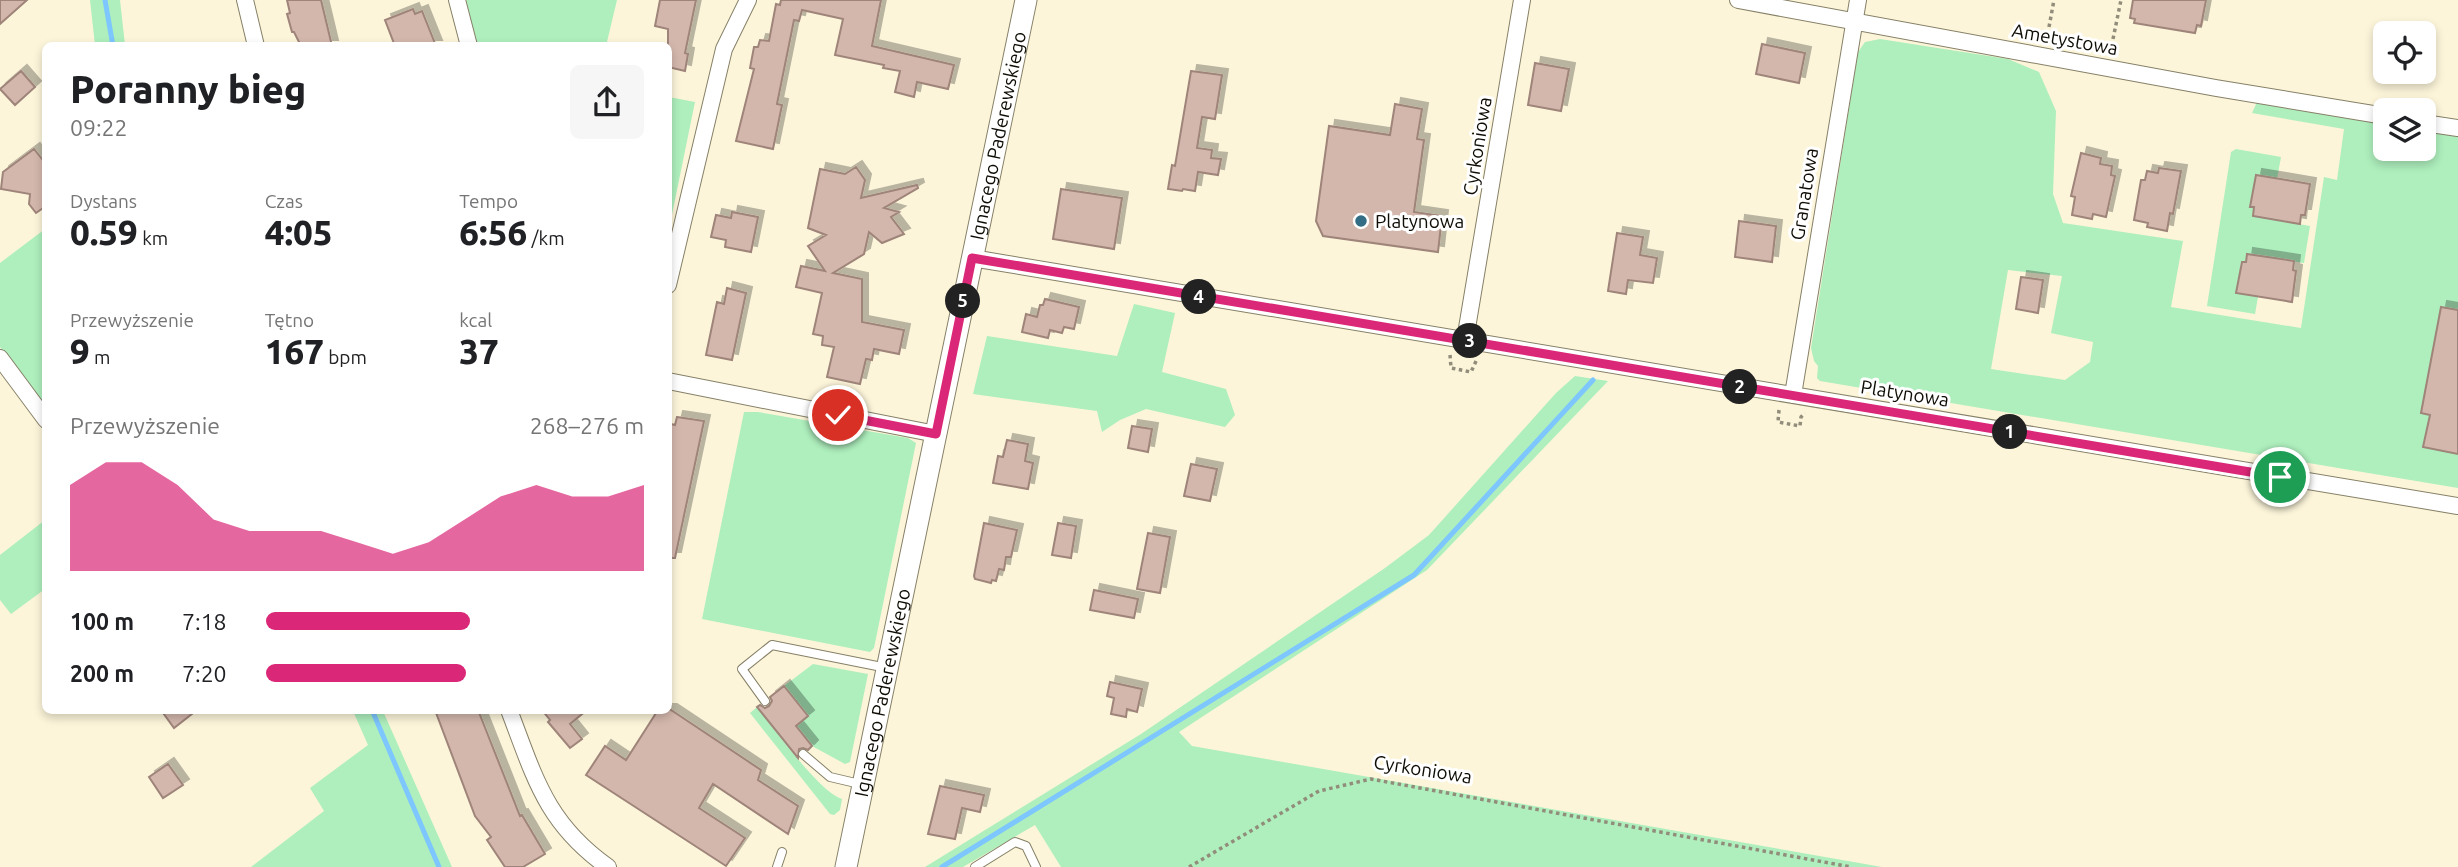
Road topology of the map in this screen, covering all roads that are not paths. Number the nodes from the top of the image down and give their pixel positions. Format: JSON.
{"nodes":[{"id":1,"x":245,"y":0,"type":"edge"},
{"id":2,"x":457,"y":0,"type":"edge"},
{"id":3,"x":748,"y":0,"type":"edge"},
{"id":4,"x":1026,"y":0,"type":"edge"},
{"id":5,"x":1522,"y":0,"type":"edge"},
{"id":6,"x":1738,"y":0,"type":"edge"},
{"id":7,"x":1858,"y":0,"type":"edge"},
{"id":8,"x":1853,"y":23,"type":"junction"},
{"id":9,"x":255,"y":42,"type":"edge"},
{"id":10,"x":468,"y":42,"type":"edge"},
{"id":11,"x":2373,"y":114,"type":"edge"},
{"id":12,"x":2436,"y":125,"type":"edge"},
{"id":13,"x":2458,"y":128,"type":"edge"},
{"id":14,"x":972,"y":258,"type":"junction"},
{"id":15,"x":672,"y":268,"type":"edge"},
{"id":16,"x":1465,"y":340,"type":"junction"},
{"id":17,"x":0,"y":358,"type":"edge"},
{"id":18,"x":672,"y":382,"type":"edge"},
{"id":19,"x":1793,"y":395,"type":"junction"},
{"id":20,"x":42,"y":415,"type":"edge"},
{"id":21,"x":936,"y":434,"type":"junction"},
{"id":22,"x":2458,"y":506,"type":"edge"},
{"id":23,"x":887,"y":668,"type":"junction"},
{"id":24,"x":765,"y":701,"type":"dead end"},
{"id":25,"x":511,"y":714,"type":"edge"},
{"id":26,"x":803,"y":754,"type":"dead end"},
{"id":27,"x":863,"y":784,"type":"junction"},
{"id":28,"x":782,"y":852,"type":"dead end"},
{"id":29,"x":608,"y":867,"type":"edge"},
{"id":30,"x":777,"y":867,"type":"edge"},
{"id":31,"x":846,"y":867,"type":"edge"},
{"id":32,"x":975,"y":867,"type":"edge"},
{"id":33,"x":1036,"y":867,"type":"edge"}],
"edges":[{"from":1,"to":9,"type":"street"},
{"from":2,"to":10,"type":"street"},
{"from":3,"to":15,"type":"street"},
{"from":4,"to":14,"type":"street","name":"Ignacego Paderewskiego"},
{"from":5,"to":16,"type":"street","name":"Cyrkoniowa"},
{"from":6,"to":8,"type":"street","name":"Ametystowa"},
{"from":7,"to":8,"type":"street","name":"Granatowa"},
{"from":8,"to":11,"type":"street","name":"Ametystowa"},
{"from":8,"to":19,"type":"street","name":"Granatowa"},
{"from":12,"to":13,"type":"street"},
{"from":14,"to":16,"type":"street","name":"Platynowa"},
{"from":14,"to":21,"type":"street","name":"Ignacego Paderewskiego"},
{"from":16,"to":19,"type":"street","name":"Platynowa"},
{"from":17,"to":20,"type":"street"},
{"from":18,"to":21,"type":"street"},
{"from":19,"to":22,"type":"street","name":"Platynowa"},
{"from":21,"to":23,"type":"street","name":"Ignacego Paderewskiego"},
{"from":23,"to":24,"type":"lane"},
{"from":23,"to":27,"type":"street","name":"Ignacego Paderewskiego"},
{"from":25,"to":29,"type":"street"},
{"from":26,"to":27,"type":"lane"},
{"from":27,"to":31,"type":"street","name":"Ignacego Paderewskiego"},
{"from":28,"to":30,"type":"lane"},
{"from":32,"to":33,"type":"lane"}]}
